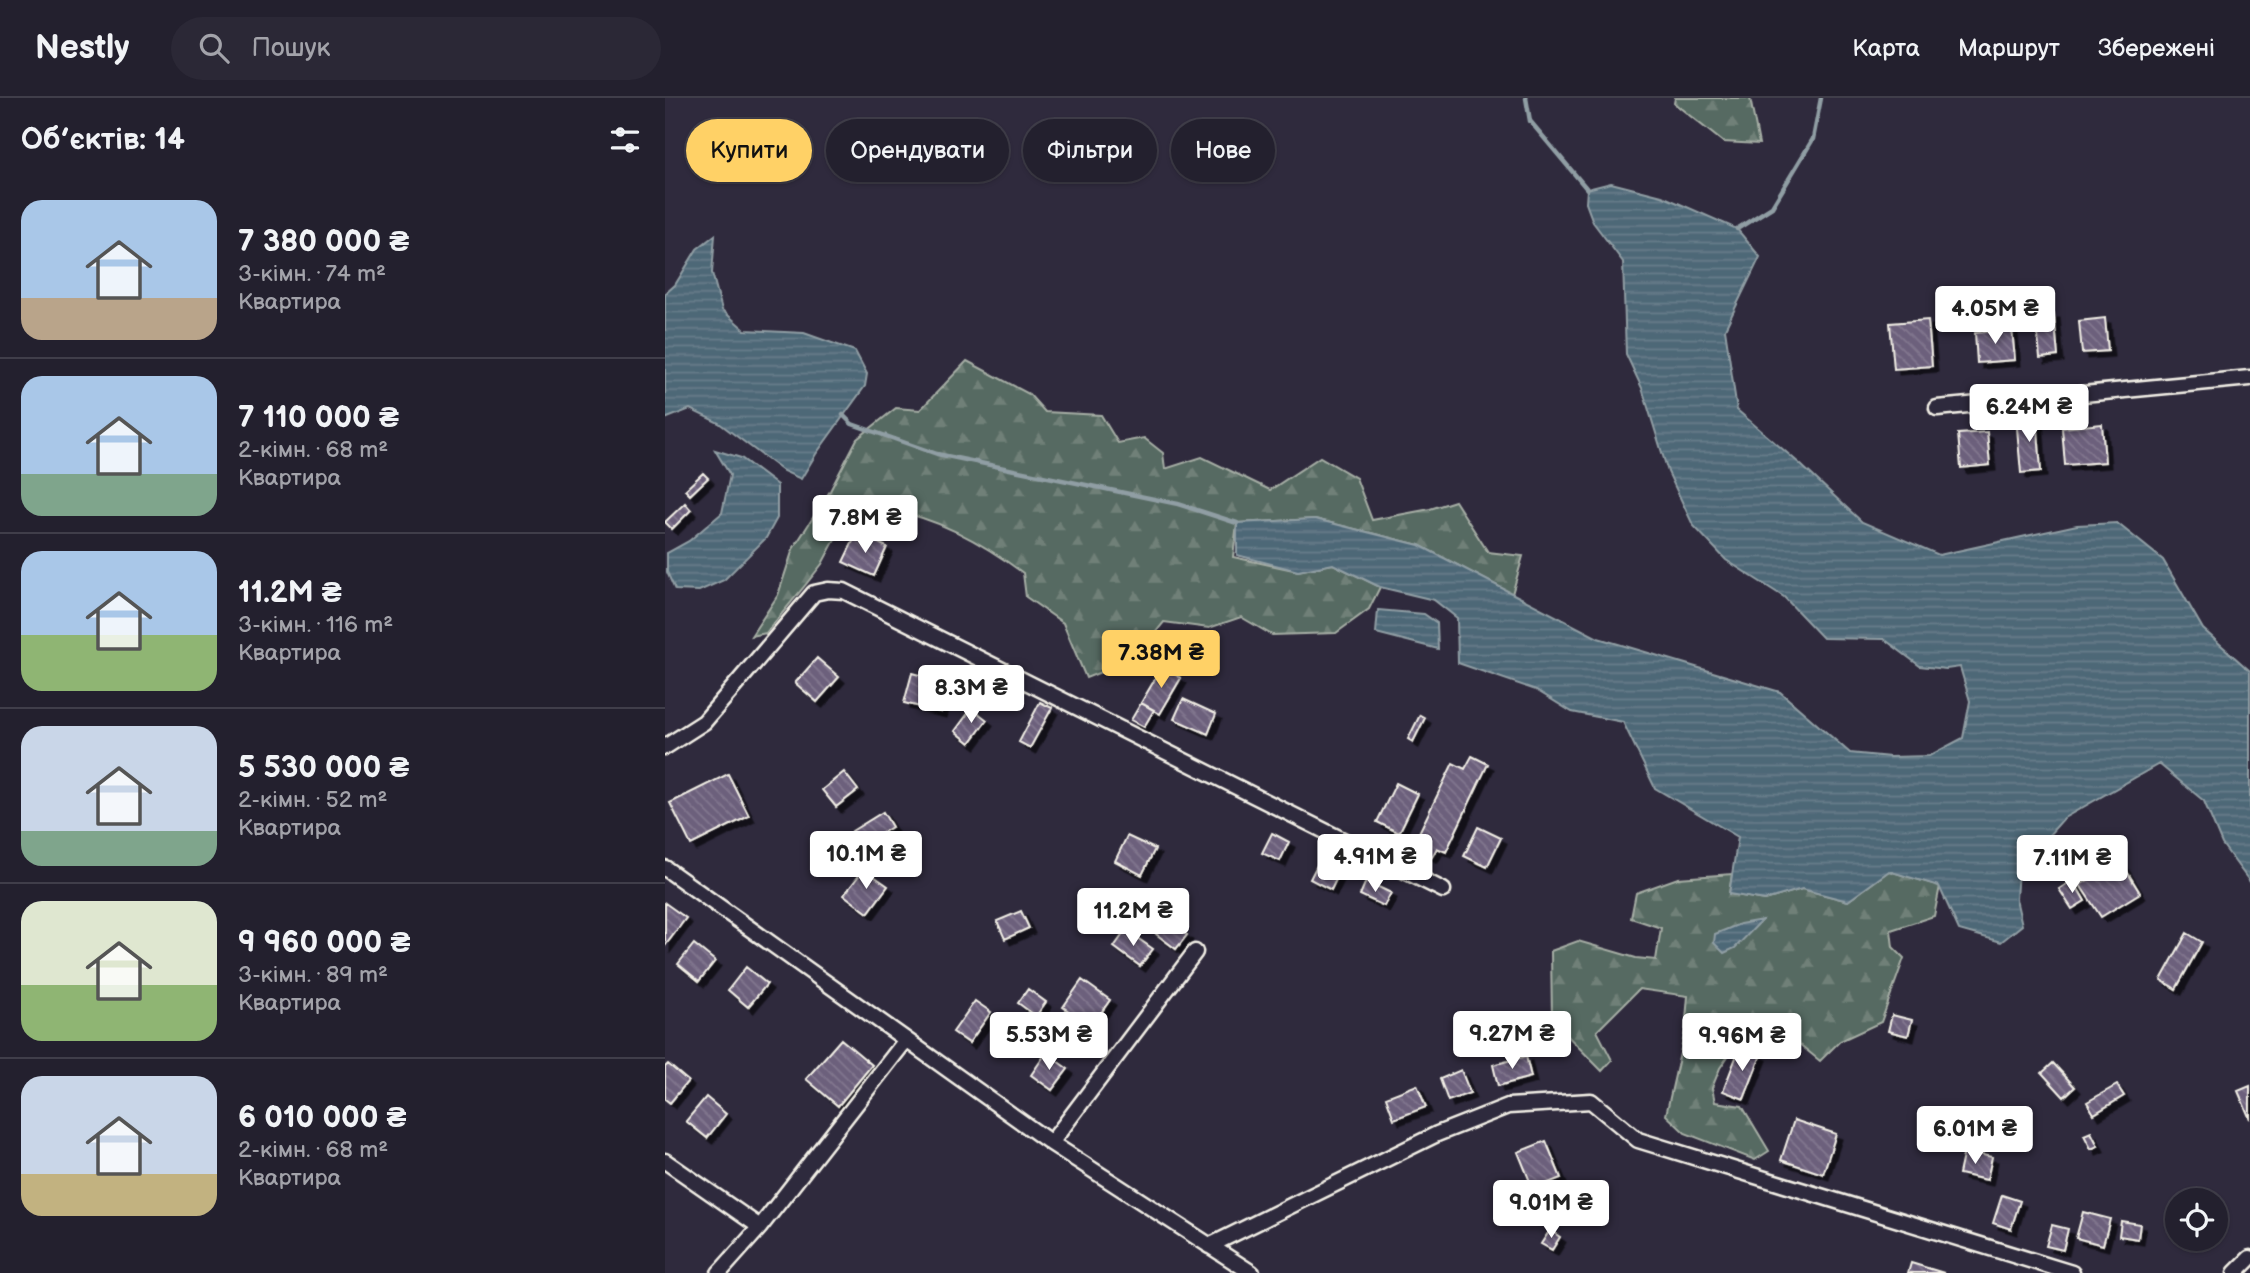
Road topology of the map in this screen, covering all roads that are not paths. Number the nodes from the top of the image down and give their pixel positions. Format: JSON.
{"nodes":[{"id":1,"x":2250,"y":378,"type":"edge"},
{"id":2,"x":1937,"y":408,"type":"dead end"},
{"id":3,"x":665,"y":747,"type":"edge"},
{"id":4,"x":665,"y":868,"type":"edge"},
{"id":5,"x":1443,"y":890,"type":"dead end"},
{"id":6,"x":1195,"y":952,"type":"dead end"},
{"id":7,"x":906,"y":1040,"type":"junction"},
{"id":8,"x":1051,"y":1143,"type":"junction"},
{"id":9,"x":665,"y":1161,"type":"edge"},
{"id":10,"x":760,"y":1227,"type":"junction"},
{"id":11,"x":1209,"y":1246,"type":"junction"},
{"id":12,"x":2250,"y":1258,"type":"edge"},
{"id":13,"x":719,"y":1273,"type":"edge"},
{"id":14,"x":1252,"y":1273,"type":"edge"},
{"id":15,"x":2072,"y":1273,"type":"edge"},
{"id":16,"x":2235,"y":1273,"type":"edge"}],
"edges":[{"from":1,"to":2,"type":"street"},
{"from":3,"to":5,"type":"street"},
{"from":4,"to":7,"type":"street"},
{"from":6,"to":8,"type":"street"},
{"from":7,"to":8,"type":"street"},
{"from":7,"to":10,"type":"street"},
{"from":8,"to":11,"type":"street"},
{"from":9,"to":10,"type":"street"},
{"from":10,"to":13,"type":"street"},
{"from":11,"to":14,"type":"street"},
{"from":11,"to":15,"type":"street"},
{"from":12,"to":16,"type":"street"}]}
